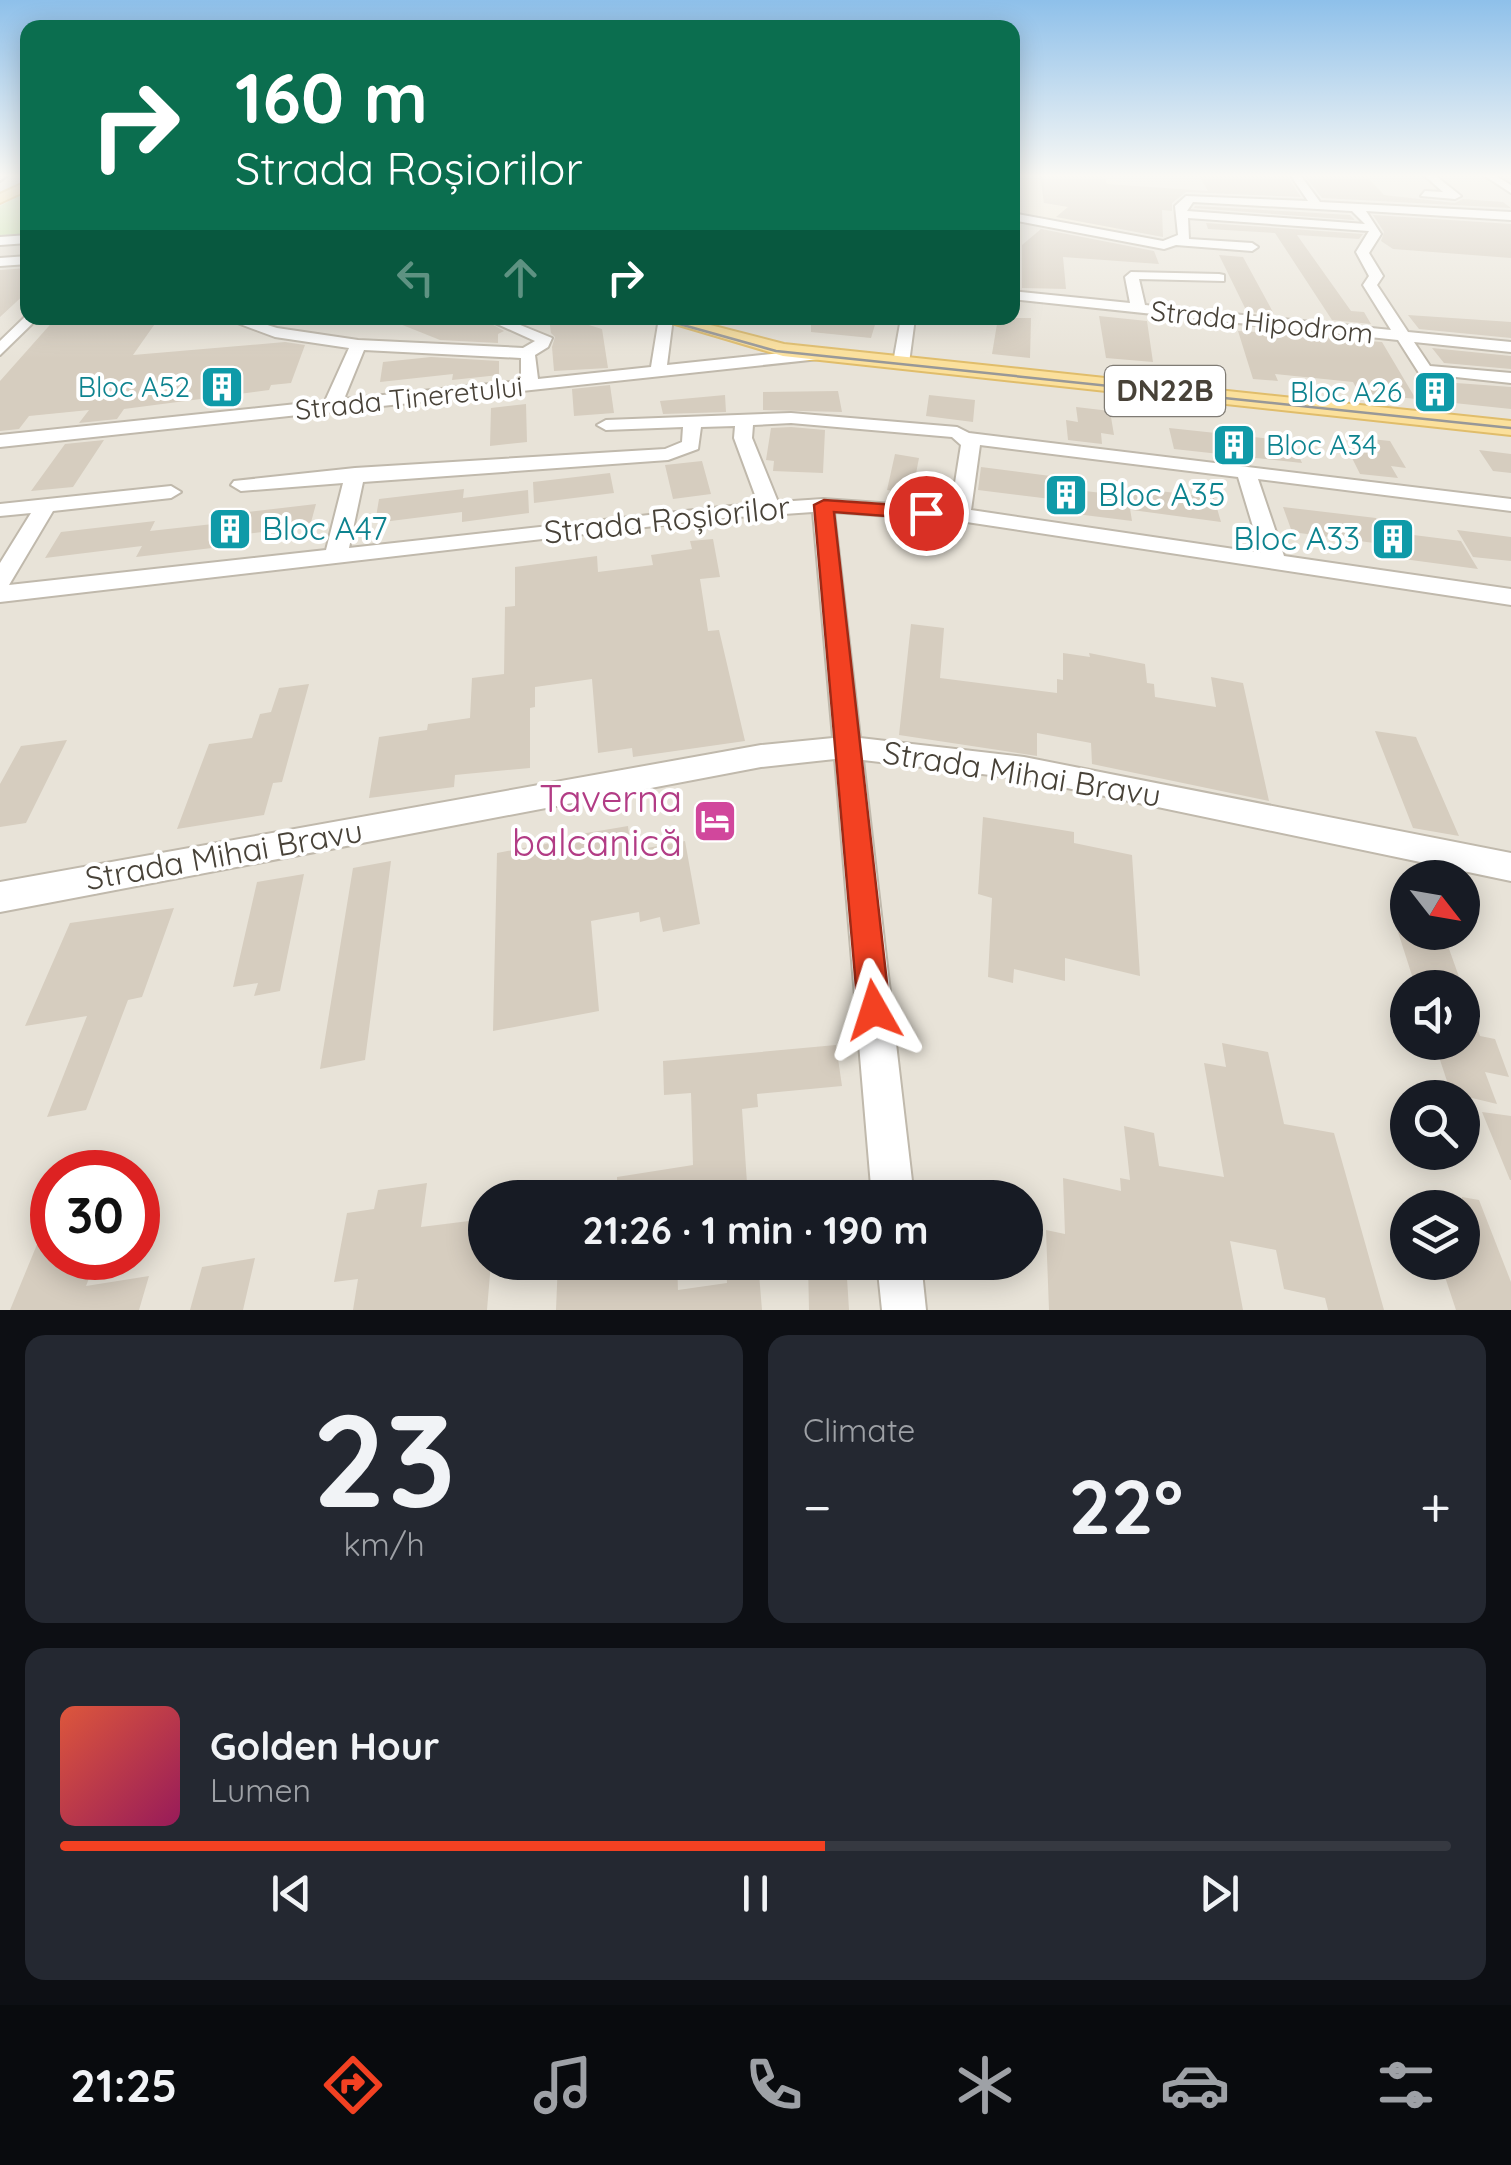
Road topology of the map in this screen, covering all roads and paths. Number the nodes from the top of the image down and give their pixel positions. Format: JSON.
{"nodes":[{"id":1,"x":1115,"y":237,"type":"edge"},
{"id":2,"x":1184,"y":237,"type":"edge"},
{"id":3,"x":1374,"y":237,"type":"edge"},
{"id":4,"x":1180,"y":242,"type":"junction"},
{"id":5,"x":1252,"y":246,"type":"dead end"},
{"id":6,"x":1219,"y":278,"type":"dead end"},
{"id":7,"x":1020,"y":295,"type":"edge"},
{"id":8,"x":1139,"y":309,"type":"junction"},
{"id":9,"x":24,"y":325,"type":"edge"},
{"id":10,"x":253,"y":325,"type":"edge"},
{"id":11,"x":510,"y":325,"type":"edge"},
{"id":12,"x":664,"y":325,"type":"edge"},
{"id":13,"x":688,"y":325,"type":"edge"},
{"id":14,"x":907,"y":325,"type":"edge"},
{"id":15,"x":1402,"y":336,"type":"junction"},
{"id":16,"x":358,"y":345,"type":"junction"},
{"id":17,"x":1511,"y":347,"type":"edge"},
{"id":18,"x":0,"y":350,"type":"edge"},
{"id":19,"x":526,"y":353,"type":"junction"},
{"id":20,"x":819,"y":354,"type":"junction"},
{"id":21,"x":902,"y":362,"type":"junction"},
{"id":22,"x":658,"y":373,"type":"junction"},
{"id":23,"x":1511,"y":378,"type":"edge"},
{"id":24,"x":529,"y":386,"type":"junction"},
{"id":25,"x":332,"y":406,"type":"junction"},
{"id":26,"x":744,"y":420,"type":"junction"},
{"id":27,"x":692,"y":424,"type":"junction"},
{"id":28,"x":606,"y":425,"type":"dead end"},
{"id":29,"x":1511,"y":428,"type":"edge"},
{"id":30,"x":967,"y":438,"type":"junction"},
{"id":31,"x":0,"y":441,"type":"edge"},
{"id":32,"x":1246,"y":472,"type":"junction"},
{"id":33,"x":354,"y":474,"type":"junction"},
{"id":34,"x":242,"y":485,"type":"dead end"},
{"id":35,"x":171,"y":492,"type":"dead end"},
{"id":36,"x":824,"y":505,"type":"junction"},
{"id":37,"x":1511,"y":505,"type":"edge"},
{"id":38,"x":45,"y":506,"type":"junction"},
{"id":39,"x":770,"y":509,"type":"junction"},
{"id":40,"x":0,"y":510,"type":"edge"},
{"id":41,"x":960,"y":516,"type":"junction"},
{"id":42,"x":336,"y":556,"type":"junction"},
{"id":43,"x":1276,"y":565,"type":"junction"},
{"id":44,"x":0,"y":582,"type":"edge"},
{"id":45,"x":0,"y":594,"type":"edge"},
{"id":46,"x":1511,"y":597,"type":"edge"},
{"id":47,"x":848,"y":747,"type":"junction"},
{"id":48,"x":1511,"y":867,"type":"edge"},
{"id":49,"x":0,"y":896,"type":"edge"},
{"id":50,"x":890,"y":1180,"type":"edge"},
{"id":51,"x":901,"y":1280,"type":"edge"},
{"id":52,"x":904,"y":1310,"type":"edge"}],
"edges":[{"from":1,"to":4,"type":"street"},
{"from":2,"to":4,"type":"street"},
{"from":3,"to":15,"type":"street"},
{"from":4,"to":5,"type":"street"},
{"from":6,"to":8,"type":"street"},
{"from":7,"to":8,"type":"street","name":"Strada Hipodrom"},
{"from":8,"to":15,"type":"street","name":"Strada Hipodrom"},
{"from":9,"to":18,"type":"street"},
{"from":10,"to":16,"type":"street"},
{"from":11,"to":19,"type":"street"},
{"from":12,"to":22,"type":"street"},
{"from":13,"to":20,"type":"main road","number":"DN22B"},
{"from":14,"to":21,"type":"street"},
{"from":15,"to":17,"type":"street","name":"Strada Hipodrom"},
{"from":15,"to":23,"type":"street"},
{"from":16,"to":19,"type":"street"},
{"from":16,"to":25,"type":"street"},
{"from":19,"to":24,"type":"street"},
{"from":20,"to":21,"type":"main road","number":"DN22B"},
{"from":20,"to":22,"type":"street","name":"Strada Tineretului"},
{"from":21,"to":29,"type":"main road","number":"DN22B"},
{"from":22,"to":24,"type":"street","name":"Strada Tineretului"},
{"from":24,"to":25,"type":"street","name":"Strada Tineretului"},
{"from":25,"to":31,"type":"street","name":"Strada Tineretului"},
{"from":26,"to":27,"type":"street"},
{"from":26,"to":30,"type":"street"},
{"from":26,"to":39,"type":"street"},
{"from":27,"to":28,"type":"street"},
{"from":27,"to":33,"type":"street"},
{"from":30,"to":32,"type":"street"},
{"from":30,"to":41,"type":"street"},
{"from":32,"to":37,"type":"street"},
{"from":32,"to":43,"type":"street"},
{"from":33,"to":34,"type":"street"},
{"from":33,"to":42,"type":"street"},
{"from":35,"to":38,"type":"street"},
{"from":36,"to":39,"type":"street","name":"Strada Roșiorilor"},
{"from":36,"to":41,"type":"street","name":"Strada Roșiorilor"},
{"from":36,"to":47,"type":"street"},
{"from":38,"to":40,"type":"street"},
{"from":38,"to":44,"type":"street"},
{"from":39,"to":42,"type":"street","name":"Strada Roșiorilor"},
{"from":41,"to":43,"type":"street","name":"Strada Roșiorilor"},
{"from":42,"to":45,"type":"street","name":"Strada Roșiorilor"},
{"from":43,"to":46,"type":"street","name":"Strada Roșiorilor"},
{"from":47,"to":48,"type":"street","name":"Strada Mihai Bravu"},
{"from":47,"to":49,"type":"street","name":"Strada Mihai Bravu"},
{"from":47,"to":50,"type":"street"},
{"from":51,"to":52,"type":"street"}]}
